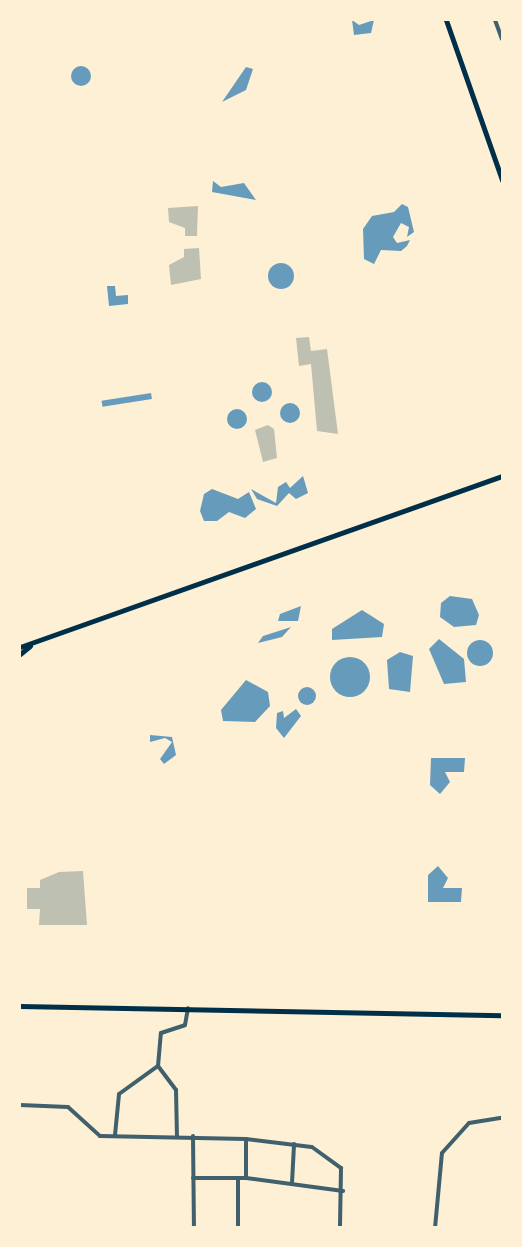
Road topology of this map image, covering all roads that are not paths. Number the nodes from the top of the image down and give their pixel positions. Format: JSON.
{"nodes":[{"id":1,"x":446,"y":20,"type":"edge"},
{"id":2,"x":495,"y":20,"type":"edge"},
{"id":3,"x":502,"y":39,"type":"edge"},
{"id":4,"x":502,"y":180,"type":"edge"},
{"id":5,"x":501,"y":478,"type":"edge"},
{"id":6,"x":31,"y":645,"type":"junction"},
{"id":7,"x":20,"y":647,"type":"edge"},
{"id":8,"x":20,"y":654,"type":"edge"},
{"id":9,"x":20,"y":1006,"type":"edge"},
{"id":10,"x":188,"y":1008,"type":"junction"},
{"id":11,"x":502,"y":1015,"type":"edge"},
{"id":12,"x":158,"y":1066,"type":"junction"},
{"id":13,"x":20,"y":1105,"type":"edge"},
{"id":14,"x":502,"y":1118,"type":"edge"},
{"id":15,"x":115,"y":1135,"type":"junction"},
{"id":16,"x":177,"y":1136,"type":"junction"},
{"id":17,"x":193,"y":1136,"type":"junction"},
{"id":18,"x":246,"y":1139,"type":"junction"},
{"id":19,"x":294,"y":1144,"type":"junction"},
{"id":20,"x":193,"y":1178,"type":"junction"},
{"id":21,"x":238,"y":1178,"type":"junction"},
{"id":22,"x":246,"y":1178,"type":"junction"},
{"id":23,"x":292,"y":1183,"type":"junction"},
{"id":24,"x":343,"y":1191,"type":"junction"},
{"id":25,"x":194,"y":1227,"type":"edge"},
{"id":26,"x":238,"y":1227,"type":"edge"},
{"id":27,"x":340,"y":1227,"type":"edge"},
{"id":28,"x":435,"y":1227,"type":"edge"}],
"edges":[{"from":1,"to":4,"type":"main road"},
{"from":2,"to":3,"type":"street"},
{"from":5,"to":6,"type":"main road"},
{"from":6,"to":7,"type":"main road"},
{"from":6,"to":8,"type":"main road"},
{"from":9,"to":10,"type":"main road"},
{"from":10,"to":11,"type":"main road"},
{"from":10,"to":12,"type":"street"},
{"from":12,"to":15,"type":"street"},
{"from":12,"to":16,"type":"street"},
{"from":13,"to":15,"type":"street"},
{"from":14,"to":28,"type":"street"},
{"from":15,"to":16,"type":"street"},
{"from":16,"to":17,"type":"street"},
{"from":17,"to":18,"type":"street"},
{"from":17,"to":20,"type":"street"},
{"from":18,"to":19,"type":"street"},
{"from":18,"to":22,"type":"street"},
{"from":19,"to":23,"type":"street"},
{"from":19,"to":24,"type":"street"},
{"from":20,"to":21,"type":"street"},
{"from":20,"to":25,"type":"street"},
{"from":21,"to":22,"type":"street"},
{"from":21,"to":26,"type":"street"},
{"from":22,"to":23,"type":"street"},
{"from":23,"to":24,"type":"street"},
{"from":24,"to":27,"type":"street"}]}
